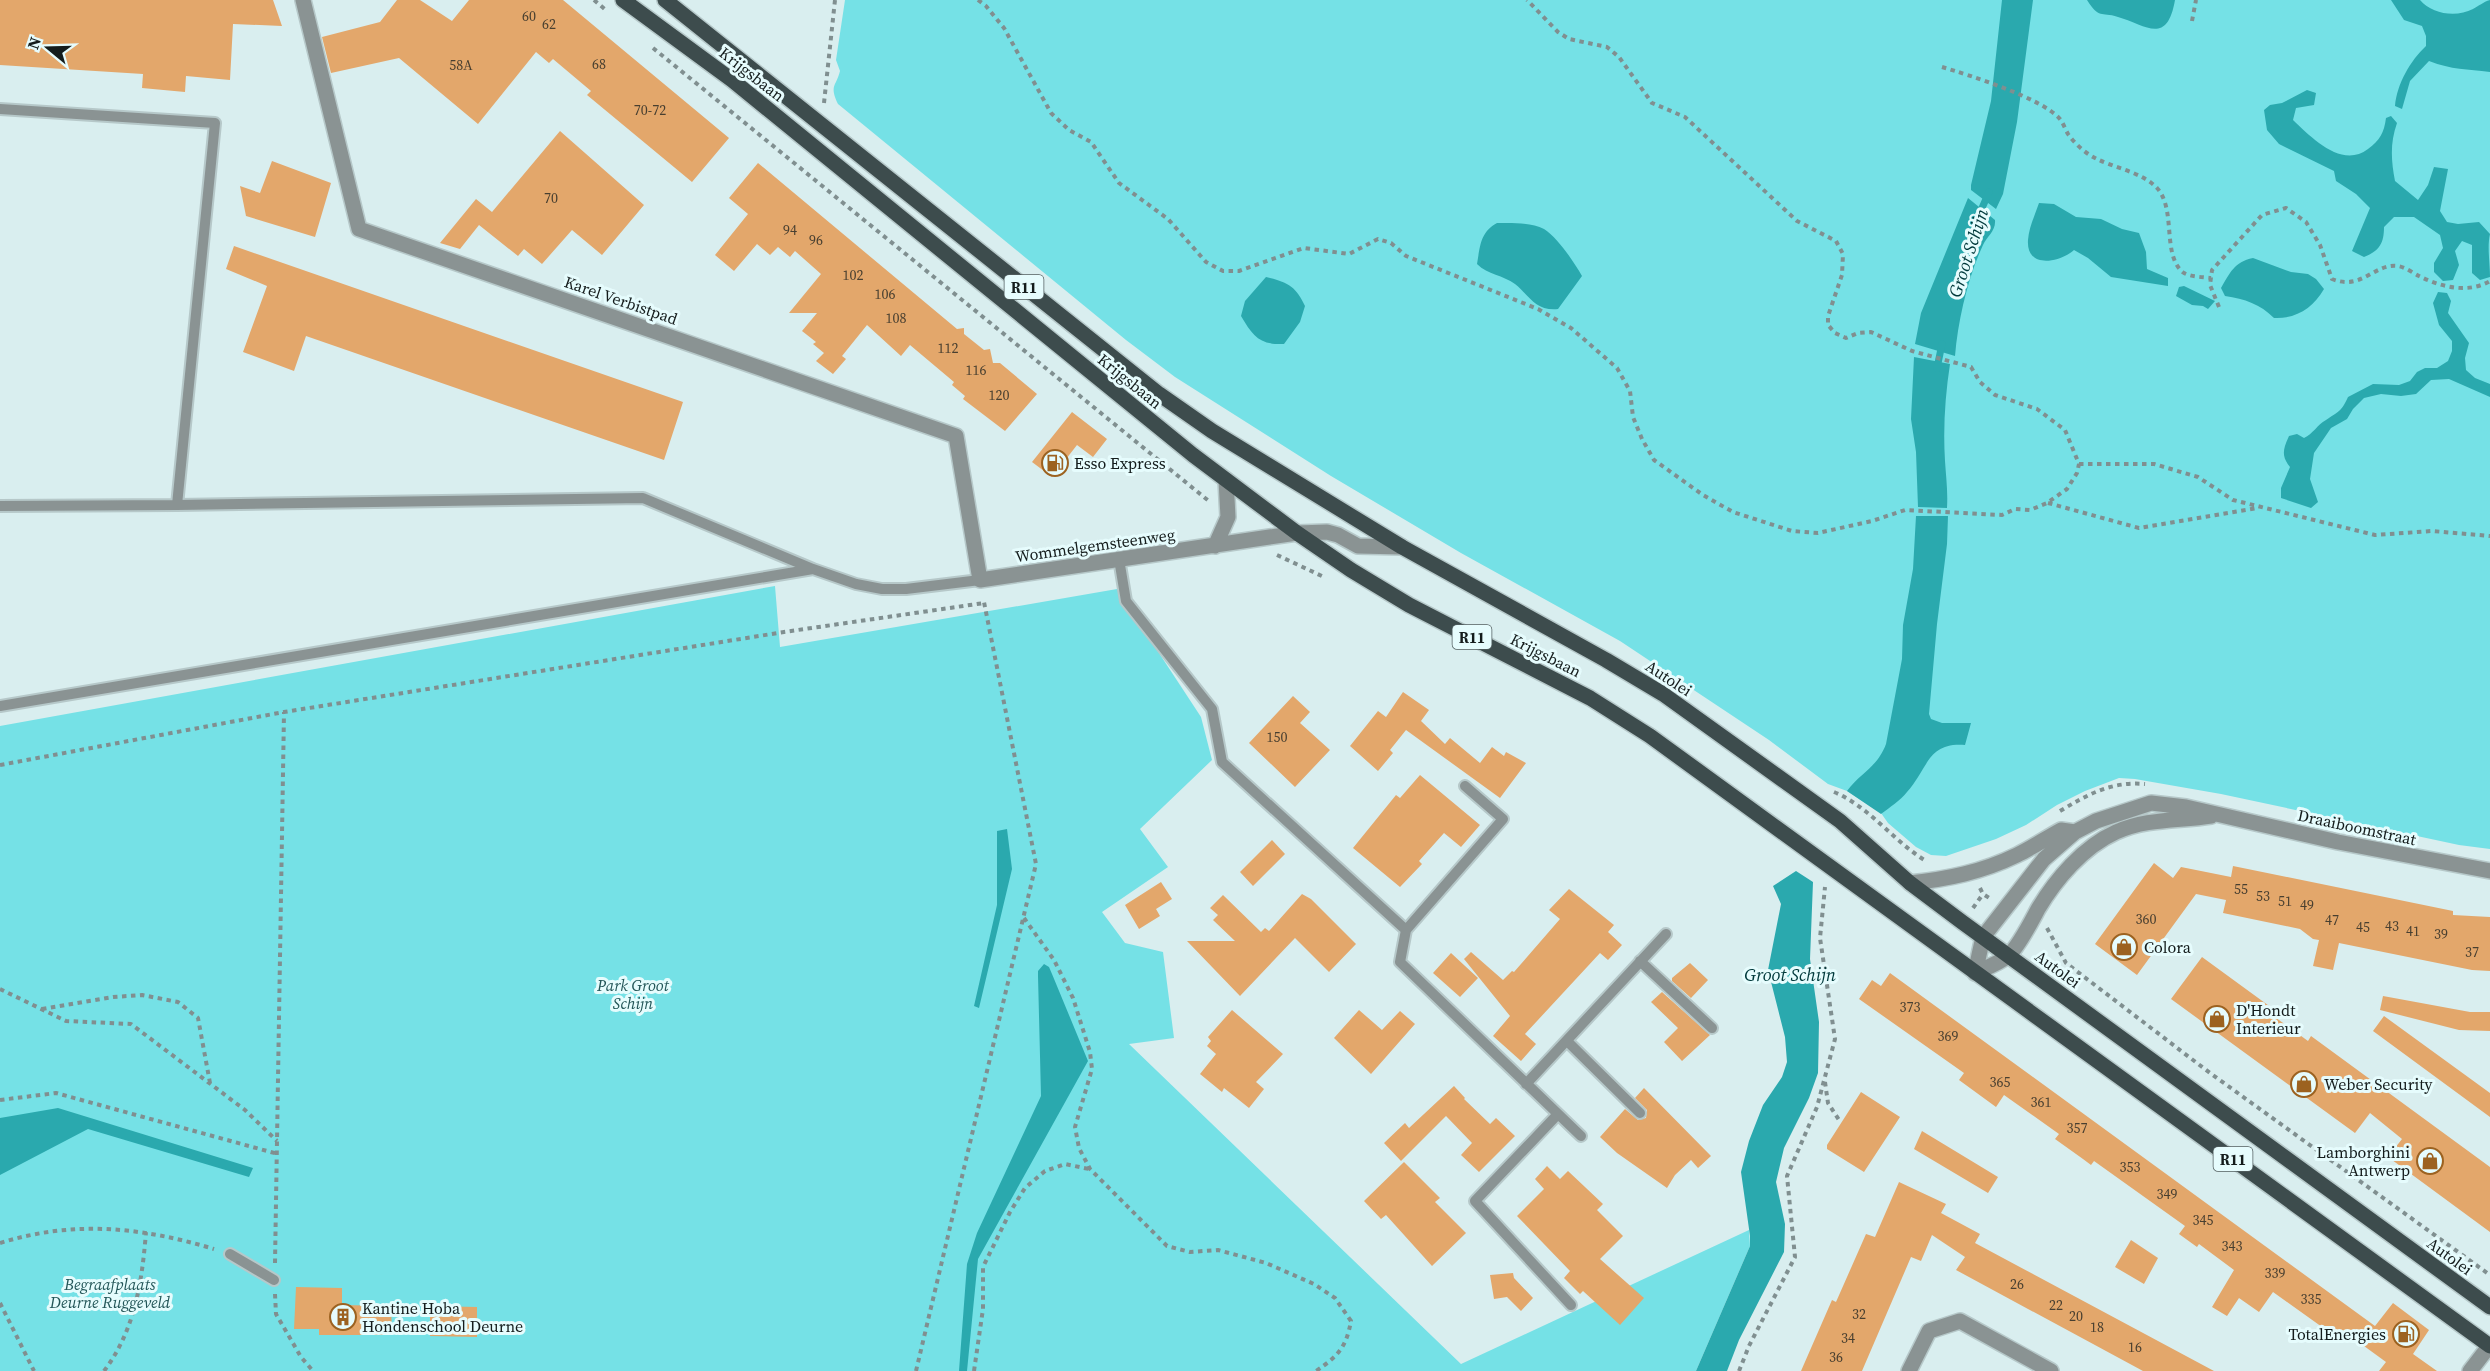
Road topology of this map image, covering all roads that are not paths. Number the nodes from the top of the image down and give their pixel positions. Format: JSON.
{"nodes":[{"id":1,"x":303,"y":0,"type":"edge"},
{"id":2,"x":623,"y":0,"type":"edge"},
{"id":3,"x":665,"y":0,"type":"edge"},
{"id":4,"x":0,"y":109,"type":"edge"},
{"id":5,"x":1226,"y":480,"type":"junction"},
{"id":6,"x":177,"y":505,"type":"junction"},
{"id":7,"x":0,"y":506,"type":"edge"},
{"id":8,"x":1297,"y":533,"type":"junction"},
{"id":9,"x":1215,"y":546,"type":"junction"},
{"id":10,"x":1402,"y":547,"type":"junction"},
{"id":11,"x":1119,"y":559,"type":"junction"},
{"id":12,"x":813,"y":569,"type":"junction"},
{"id":13,"x":980,"y":580,"type":"junction"},
{"id":14,"x":1606,"y":660,"type":"joint"},
{"id":15,"x":0,"y":706,"type":"edge"},
{"id":16,"x":1465,"y":786,"type":"dead end"},
{"id":17,"x":2217,"y":816,"type":"junction"},
{"id":18,"x":2075,"y":832,"type":"junction"},
{"id":19,"x":2490,"y":871,"type":"edge"},
{"id":20,"x":1910,"y":883,"type":"junction"},
{"id":21,"x":1406,"y":930,"type":"junction"},
{"id":22,"x":1666,"y":934,"type":"dead end"},
{"id":23,"x":1983,"y":937,"type":"junction"},
{"id":24,"x":2008,"y":955,"type":"junction"},
{"id":25,"x":1640,"y":961,"type":"junction"},
{"id":26,"x":1975,"y":973,"type":"junction"},
{"id":27,"x":1712,"y":1028,"type":"dead end"},
{"id":28,"x":1567,"y":1041,"type":"junction"},
{"id":29,"x":1526,"y":1084,"type":"junction"},
{"id":30,"x":1640,"y":1113,"type":"dead end"},
{"id":31,"x":1558,"y":1114,"type":"junction"},
{"id":32,"x":1581,"y":1136,"type":"dead end"},
{"id":33,"x":230,"y":1254,"type":"road end"},
{"id":34,"x":274,"y":1280,"type":"road end"},
{"id":35,"x":1571,"y":1305,"type":"dead end"},
{"id":36,"x":2490,"y":1307,"type":"edge"},
{"id":37,"x":2490,"y":1346,"type":"edge"},
{"id":38,"x":1909,"y":1371,"type":"edge"},
{"id":39,"x":2051,"y":1371,"type":"edge"},
{"id":40,"x":2470,"y":1371,"type":"edge"}],
"edges":[{"from":1,"to":13,"type":"street","name":"Karel Verbistpad"},
{"from":2,"to":5,"type":"main road","name":"Krijgsbaan","number":"R11"},
{"from":3,"to":10,"type":"main road","name":"Krijgsbaan","number":"R11"},
{"from":4,"to":6,"type":"lane"},
{"from":5,"to":8,"type":"main road","name":"Krijgsbaan","number":"R11"},
{"from":5,"to":9,"type":"street"},
{"from":6,"to":7,"type":"lane"},
{"from":6,"to":12,"type":"lane"},
{"from":8,"to":9,"type":"street","name":"Wommelgemsteenweg"},
{"from":8,"to":10,"type":"street","name":"Wommelgemsteenweg"},
{"from":8,"to":26,"type":"main road","name":"Krijgsbaan","number":"R11"},
{"from":9,"to":11,"type":"street","name":"Wommelgemsteenweg"},
{"from":10,"to":14,"type":"main road","name":"Krijgsbaan","number":"R11"},
{"from":11,"to":13,"type":"street","name":"Wommelgemsteenweg"},
{"from":11,"to":21,"type":"lane"},
{"from":12,"to":13,"type":"lane"},
{"from":12,"to":15,"type":"lane"},
{"from":14,"to":20,"type":"main road","name":"Autolei","number":"R11"},
{"from":16,"to":21,"type":"lane"},
{"from":17,"to":18,"type":"street","name":"Draaiboomstraat"},
{"from":17,"to":19,"type":"street","name":"Draaiboomstraat"},
{"from":17,"to":24,"type":"street","name":"Draaiboomstraat"},
{"from":18,"to":20,"type":"street","name":"Draaiboomstraat"},
{"from":18,"to":23,"type":"street","name":"Draaiboomstraat"},
{"from":20,"to":23,"type":"main road","name":"Autolei","number":"R11"},
{"from":21,"to":29,"type":"lane"},
{"from":22,"to":25,"type":"lane"},
{"from":23,"to":24,"type":"main road","name":"Autolei","number":"R11"},
{"from":23,"to":26,"type":"street","name":"Draaiboomstraat"},
{"from":24,"to":26,"type":"street","name":"Draaiboomstraat"},
{"from":24,"to":36,"type":"main road","name":"Autolei","number":"R11"},
{"from":25,"to":27,"type":"lane"},
{"from":25,"to":28,"type":"lane"},
{"from":26,"to":37,"type":"main road","number":"R11"},
{"from":28,"to":29,"type":"lane"},
{"from":28,"to":30,"type":"lane"},
{"from":29,"to":31,"type":"lane"},
{"from":31,"to":32,"type":"lane"},
{"from":31,"to":35,"type":"lane"},
{"from":33,"to":34,"type":"lane"},
{"from":37,"to":40,"type":"street"},
{"from":38,"to":39,"type":"street"}]}
